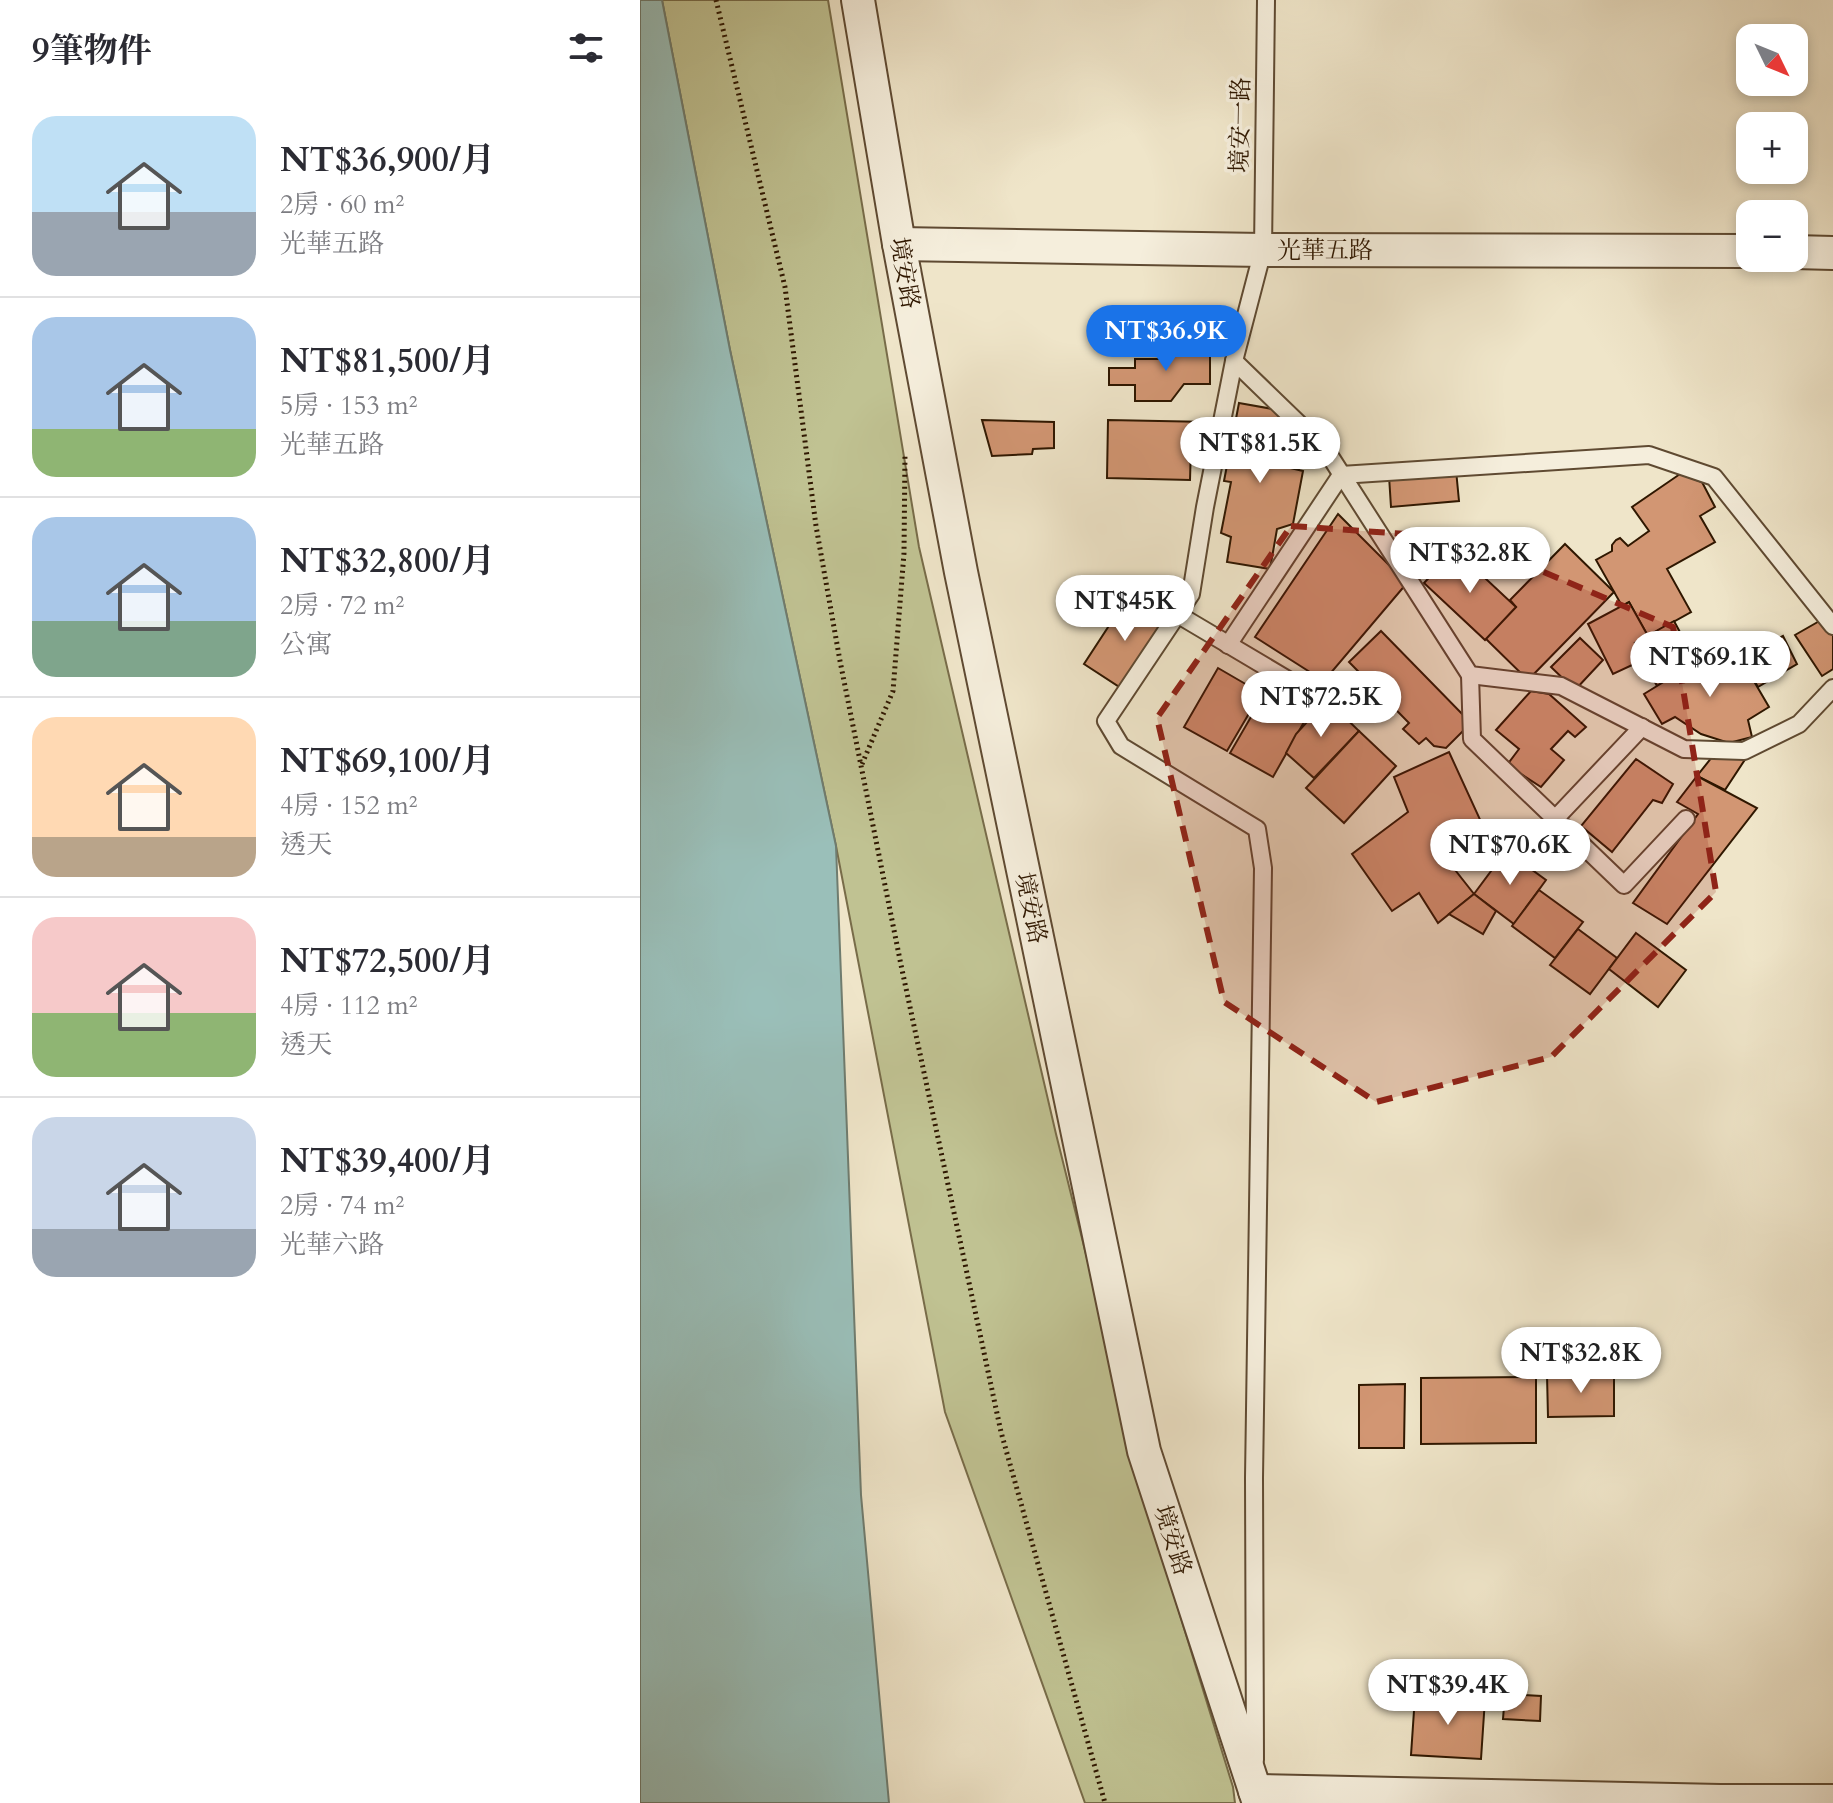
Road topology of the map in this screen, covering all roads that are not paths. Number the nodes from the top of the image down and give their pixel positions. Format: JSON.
{"nodes":[{"id":1,"x":858,"y":0,"type":"edge"},
{"id":2,"x":1266,"y":0,"type":"edge"},
{"id":3,"x":899,"y":244,"type":"junction"},
{"id":4,"x":1263,"y":250,"type":"junction"},
{"id":5,"x":1736,"y":251,"type":"edge"},
{"id":6,"x":1808,"y":252,"type":"edge"},
{"id":7,"x":1833,"y":253,"type":"edge"},
{"id":8,"x":1234,"y":361,"type":"junction"},
{"id":9,"x":1341,"y":475,"type":"junction"},
{"id":10,"x":1177,"y":614,"type":"junction"},
{"id":11,"x":1833,"y":626,"type":"edge"},
{"id":12,"x":1228,"y":645,"type":"junction"},
{"id":13,"x":1470,"y":675,"type":"junction"},
{"id":14,"x":1833,"y":688,"type":"edge"},
{"id":15,"x":1310,"y":693,"type":"dead end"},
{"id":16,"x":1642,"y":727,"type":"junction"},
{"id":17,"x":1555,"y":819,"type":"junction"},
{"id":18,"x":1686,"y":819,"type":"dead end"},
{"id":19,"x":1257,"y":1797,"type":"edge"},
{"id":20,"x":1833,"y":1801,"type":"edge"}],
"edges":[{"from":1,"to":3,"type":"street","name":"境安路"},
{"from":2,"to":4,"type":"lane","name":"境安一路"},
{"from":3,"to":4,"type":"street","name":"光華五路"},
{"from":3,"to":19,"type":"street","name":"境安路"},
{"from":4,"to":5,"type":"street","name":"光華五路"},
{"from":4,"to":8,"type":"lane","name":"境安一路"},
{"from":6,"to":7,"type":"street"},
{"from":8,"to":9,"type":"lane"},
{"from":8,"to":10,"type":"lane","name":"境安一路"},
{"from":9,"to":11,"type":"lane"},
{"from":9,"to":12,"type":"lane"},
{"from":9,"to":13,"type":"lane"},
{"from":10,"to":12,"type":"lane"},
{"from":10,"to":19,"type":"lane","name":"境安一路"},
{"from":12,"to":15,"type":"lane"},
{"from":13,"to":16,"type":"lane"},
{"from":13,"to":17,"type":"lane"},
{"from":14,"to":16,"type":"lane"},
{"from":16,"to":17,"type":"lane"},
{"from":17,"to":18,"type":"lane"},
{"from":19,"to":20,"type":"street"}]}
